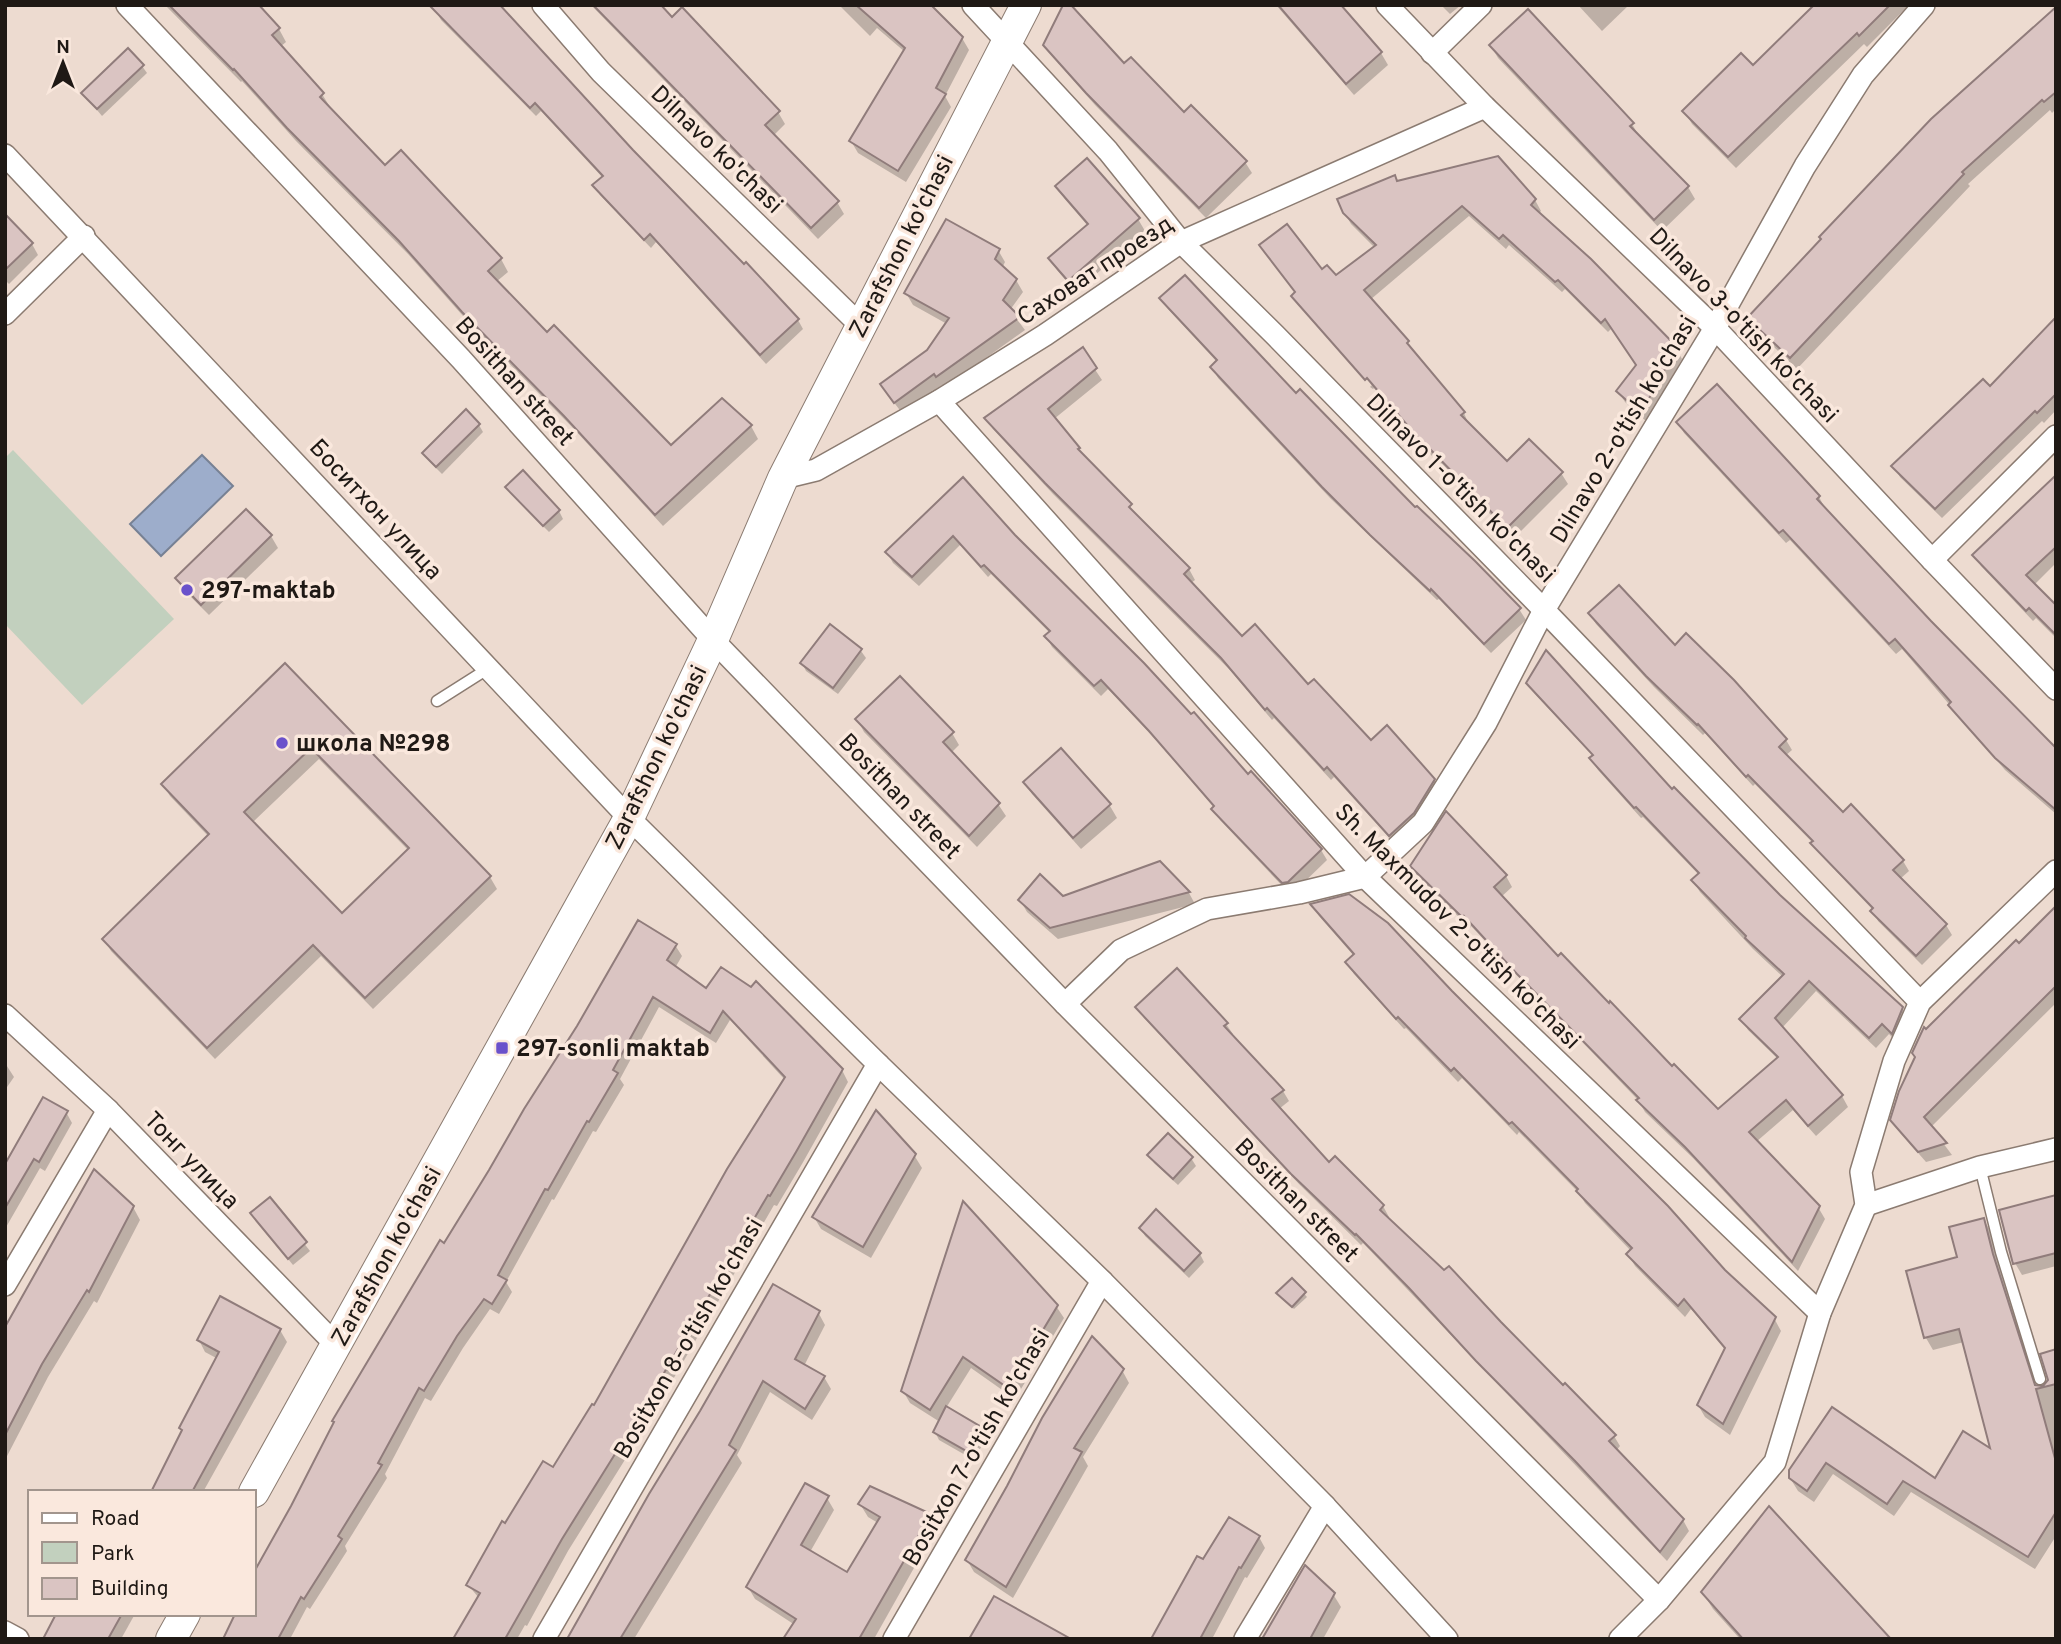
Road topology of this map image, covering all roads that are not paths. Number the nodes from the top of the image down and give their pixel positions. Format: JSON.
{"nodes":[{"id":1,"x":127,"y":5,"type":"edge"},
{"id":2,"x":543,"y":5,"type":"edge"},
{"id":3,"x":973,"y":5,"type":"edge"},
{"id":4,"x":1026,"y":5,"type":"edge"},
{"id":5,"x":1387,"y":5,"type":"edge"},
{"id":6,"x":1481,"y":5,"type":"edge"},
{"id":7,"x":1924,"y":5,"type":"edge"},
{"id":8,"x":1007,"y":41,"type":"junction"},
{"id":9,"x":1432,"y":53,"type":"junction"},
{"id":10,"x":1485,"y":107,"type":"junction"},
{"id":11,"x":5,"y":155,"type":"edge"},
{"id":12,"x":84,"y":236,"type":"junction"},
{"id":13,"x":1181,"y":242,"type":"junction"},
{"id":14,"x":5,"y":314,"type":"edge"},
{"id":15,"x":860,"y":326,"type":"junction"},
{"id":16,"x":1715,"y":328,"type":"junction"},
{"id":17,"x":939,"y":401,"type":"junction"},
{"id":18,"x":2056,"y":436,"type":"edge"},
{"id":19,"x":783,"y":478,"type":"junction"},
{"id":20,"x":1932,"y":560,"type":"junction"},
{"id":21,"x":1544,"y":610,"type":"junction"},
{"id":22,"x":713,"y":640,"type":"junction"},
{"id":23,"x":489,"y":668,"type":"junction"},
{"id":24,"x":2056,"y":689,"type":"edge"},
{"id":25,"x":437,"y":701,"type":"dead end"},
{"id":26,"x":629,"y":818,"type":"junction"},
{"id":27,"x":2056,"y":872,"type":"edge"},
{"id":28,"x":1365,"y":877,"type":"junction"},
{"id":29,"x":1920,"y":1002,"type":"junction"},
{"id":30,"x":1065,"y":1004,"type":"junction"},
{"id":31,"x":5,"y":1015,"type":"edge"},
{"id":32,"x":878,"y":1064,"type":"junction"},
{"id":33,"x":108,"y":1110,"type":"junction"},
{"id":34,"x":2056,"y":1149,"type":"edge"},
{"id":35,"x":1980,"y":1167,"type":"junction"},
{"id":36,"x":1866,"y":1205,"type":"junction"},
{"id":37,"x":1102,"y":1281,"type":"junction"},
{"id":38,"x":5,"y":1285,"type":"edge"},
{"id":39,"x":1820,"y":1313,"type":"junction"},
{"id":40,"x":337,"y":1346,"type":"junction"},
{"id":41,"x":2040,"y":1379,"type":"dead end"},
{"id":42,"x":255,"y":1490,"type":"edge"},
{"id":43,"x":1325,"y":1506,"type":"junction"},
{"id":44,"x":1659,"y":1600,"type":"junction"},
{"id":45,"x":184,"y":1616,"type":"edge"},
{"id":46,"x":5,"y":1632,"type":"edge"},
{"id":47,"x":18,"y":1639,"type":"edge"},
{"id":48,"x":171,"y":1639,"type":"edge"},
{"id":49,"x":544,"y":1639,"type":"edge"},
{"id":50,"x":894,"y":1639,"type":"edge"},
{"id":51,"x":1245,"y":1639,"type":"edge"},
{"id":52,"x":1447,"y":1639,"type":"edge"},
{"id":53,"x":1620,"y":1639,"type":"edge"}],
"edges":[{"from":1,"to":22,"type":"street","name":"Bosithan street"},
{"from":2,"to":15,"type":"street","name":"Dilnavo ko'chasi"},
{"from":3,"to":8,"type":"street","name":"Dilnavo 1-o'tish ko'chasi"},
{"from":4,"to":8,"type":"street","name":"Zarafshon ko'chasi"},
{"from":5,"to":9,"type":"street","name":"Dilnavo 3-o'tish ko'chasi"},
{"from":6,"to":9,"type":"street"},
{"from":7,"to":16,"type":"street","name":"Dilnavo 2-o'tish ko'chasi"},
{"from":8,"to":13,"type":"street","name":"Dilnavo 1-o'tish ko'chasi"},
{"from":8,"to":15,"type":"street","name":"Zarafshon ko'chasi"},
{"from":9,"to":10,"type":"street","name":"Dilnavo 3-o'tish ko'chasi"},
{"from":10,"to":13,"type":"street","name":"Саховат проезд"},
{"from":10,"to":16,"type":"street","name":"Dilnavo 3-o'tish ko'chasi"},
{"from":11,"to":12,"type":"street"},
{"from":12,"to":14,"type":"street"},
{"from":12,"to":23,"type":"street","name":"Боситхон улица"},
{"from":13,"to":17,"type":"street","name":"Саховат проезд"},
{"from":13,"to":21,"type":"street","name":"Dilnavo 1-o'tish ko'chasi"},
{"from":15,"to":19,"type":"street","name":"Zarafshon ko'chasi"},
{"from":16,"to":20,"type":"street","name":"Dilnavo 3-o'tish ko'chasi"},
{"from":16,"to":21,"type":"street","name":"Dilnavo 2-o'tish ko'chasi"},
{"from":17,"to":19,"type":"street","name":"Саховат проезд"},
{"from":17,"to":28,"type":"street","name":"Sh. Maxmudov 2-o'tish ko'chasi"},
{"from":18,"to":20,"type":"street"},
{"from":19,"to":22,"type":"street","name":"Zarafshon ko'chasi"},
{"from":20,"to":24,"type":"street","name":"Dilnavo 3-o'tish ko'chasi"},
{"from":21,"to":28,"type":"street","name":"Dilnavo 2-o'tish ko'chasi"},
{"from":21,"to":29,"type":"street","name":"Dilnavo 1-o'tish ko'chasi"},
{"from":22,"to":26,"type":"street","name":"Zarafshon ko'chasi"},
{"from":22,"to":30,"type":"street","name":"Bosithan street"},
{"from":23,"to":25,"type":"lane"},
{"from":23,"to":26,"type":"street","name":"Боситхон улица"},
{"from":26,"to":32,"type":"street"},
{"from":26,"to":40,"type":"street","name":"Zarafshon ko'chasi"},
{"from":27,"to":29,"type":"street"},
{"from":28,"to":30,"type":"street","name":"Dilnavo 2-o'tish ko'chasi"},
{"from":28,"to":39,"type":"street","name":"Sh. Maxmudov 2-o'tish ko'chasi"},
{"from":29,"to":36,"type":"street"},
{"from":30,"to":44,"type":"street","name":"Bosithan street"},
{"from":31,"to":33,"type":"street","name":"Тонг улица"},
{"from":32,"to":37,"type":"street"},
{"from":32,"to":49,"type":"street","name":"Bositxon 8-o'tish ko'chasi"},
{"from":33,"to":38,"type":"street"},
{"from":33,"to":40,"type":"street","name":"Тонг улица"},
{"from":34,"to":35,"type":"street"},
{"from":35,"to":36,"type":"street"},
{"from":35,"to":41,"type":"lane"},
{"from":36,"to":39,"type":"street"},
{"from":37,"to":43,"type":"street"},
{"from":37,"to":50,"type":"street","name":"Bositxon 7-o'tish ko'chasi"},
{"from":39,"to":44,"type":"street"},
{"from":40,"to":42,"type":"street","name":"Zarafshon ko'chasi"},
{"from":43,"to":51,"type":"street"},
{"from":43,"to":52,"type":"street"},
{"from":44,"to":53,"type":"street"},
{"from":45,"to":48,"type":"street"},
{"from":46,"to":47,"type":"street"}]}
